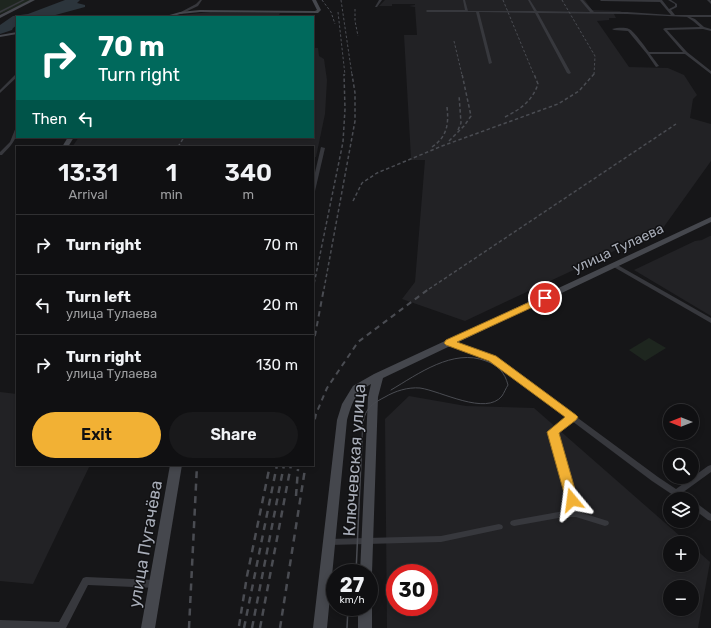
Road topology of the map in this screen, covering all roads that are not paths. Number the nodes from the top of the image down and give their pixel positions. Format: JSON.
{"nodes":[{"id":1,"x":24,"y":0,"type":"edge"},
{"id":2,"x":33,"y":0,"type":"edge"},
{"id":3,"x":194,"y":0,"type":"edge"},
{"id":4,"x":201,"y":0,"type":"edge"},
{"id":5,"x":314,"y":0,"type":"edge"},
{"id":6,"x":381,"y":0,"type":"edge"},
{"id":7,"x":464,"y":0,"type":"edge"},
{"id":8,"x":529,"y":0,"type":"edge"},
{"id":9,"x":581,"y":0,"type":"edge"},
{"id":10,"x":601,"y":0,"type":"edge"},
{"id":11,"x":669,"y":0,"type":"edge"},
{"id":12,"x":708,"y":0,"type":"edge"},
{"id":13,"x":660,"y":1,"type":"edge"},
{"id":14,"x":711,"y":3,"type":"edge"},
{"id":15,"x":0,"y":6,"type":"edge"},
{"id":16,"x":376,"y":6,"type":"dead end"},
{"id":17,"x":10,"y":7,"type":"junction"},
{"id":18,"x":188,"y":9,"type":"junction"},
{"id":19,"x":669,"y":10,"type":"junction"},
{"id":20,"x":427,"y":11,"type":"dead end"},
{"id":21,"x":0,"y":12,"type":"edge"},
{"id":22,"x":467,"y":12,"type":"junction"},
{"id":23,"x":477,"y":12,"type":"junction"},
{"id":24,"x":180,"y":13,"type":"junction"},
{"id":25,"x":535,"y":13,"type":"junction"},
{"id":26,"x":593,"y":13,"type":"junction"},
{"id":27,"x":170,"y":16,"type":"edge"},
{"id":28,"x":674,"y":16,"type":"junction"},
{"id":29,"x":684,"y":16,"type":"junction"},
{"id":30,"x":703,"y":16,"type":"junction"},
{"id":31,"x":711,"y":16,"type":"edge"},
{"id":32,"x":0,"y":17,"type":"edge"},
{"id":33,"x":694,"y":20,"type":"junction"},
{"id":34,"x":703,"y":28,"type":"junction"},
{"id":35,"x":614,"y":29,"type":"dead end"},
{"id":36,"x":711,"y":30,"type":"edge"},
{"id":37,"x":16,"y":33,"type":"edge"},
{"id":38,"x":0,"y":36,"type":"edge"},
{"id":39,"x":648,"y":53,"type":"junction"},
{"id":40,"x":686,"y":53,"type":"junction"},
{"id":41,"x":490,"y":63,"type":"dead end"},
{"id":42,"x":657,"y":66,"type":"dead end"},
{"id":43,"x":569,"y":73,"type":"dead end"},
{"id":44,"x":711,"y":73,"type":"edge"},
{"id":45,"x":16,"y":76,"type":"edge"},
{"id":46,"x":0,"y":92,"type":"edge"},
{"id":47,"x":16,"y":131,"type":"edge"},
{"id":48,"x":323,"y":148,"type":"dead end"},
{"id":49,"x":0,"y":154,"type":"edge"},
{"id":50,"x":314,"y":188,"type":"edge"},
{"id":51,"x":711,"y":219,"type":"edge"},
{"id":52,"x":614,"y":265,"type":"junction"},
{"id":53,"x":711,"y":321,"type":"edge"},
{"id":54,"x":449,"y":343,"type":"junction"},
{"id":55,"x":378,"y":376,"type":"junction"},
{"id":56,"x":572,"y":417,"type":"junction"},
{"id":57,"x":176,"y":466,"type":"edge"},
{"id":58,"x":711,"y":468,"type":"edge"},
{"id":59,"x":675,"y":492,"type":"edge"},
{"id":60,"x":678,"y":492,"type":"edge"},
{"id":61,"x":699,"y":509,"type":"edge"},
{"id":62,"x":576,"y":514,"type":"junction"},
{"id":63,"x":711,"y":518,"type":"edge"},
{"id":64,"x":514,"y":523,"type":"dead end"},
{"id":65,"x":605,"y":523,"type":"dead end"},
{"id":66,"x":500,"y":527,"type":"dead end"},
{"id":67,"x":329,"y":542,"type":"junction"},
{"id":68,"x":367,"y":542,"type":"junction"},
{"id":69,"x":366,"y":564,"type":"edge"},
{"id":70,"x":156,"y":584,"type":"junction"},
{"id":71,"x":365,"y":616,"type":"edge"},
{"id":72,"x":0,"y":624,"type":"edge"},
{"id":73,"x":148,"y":628,"type":"edge"},
{"id":74,"x":320,"y":628,"type":"edge"},
{"id":75,"x":365,"y":628,"type":"edge"}],
"edges":[{"from":1,"to":17,"type":"street"},
{"from":2,"to":32,"type":"main road"},
{"from":3,"to":18,"type":"street"},
{"from":4,"to":18,"type":"street"},
{"from":5,"to":24,"type":"main road"},
{"from":6,"to":16,"type":"street"},
{"from":7,"to":22,"type":"street"},
{"from":8,"to":25,"type":"street"},
{"from":9,"to":26,"type":"street"},
{"from":10,"to":13,"type":"street"},
{"from":11,"to":19,"type":"street"},
{"from":12,"to":14,"type":"street"},
{"from":13,"to":19,"type":"street"},
{"from":15,"to":17,"type":"street"},
{"from":17,"to":21,"type":"street"},
{"from":18,"to":24,"type":"street"},
{"from":19,"to":28,"type":"street"},
{"from":20,"to":22,"type":"street"},
{"from":22,"to":23,"type":"street"},
{"from":23,"to":25,"type":"street"},
{"from":23,"to":41,"type":"street"},
{"from":24,"to":27,"type":"main road"},
{"from":25,"to":26,"type":"street"},
{"from":25,"to":43,"type":"street"},
{"from":26,"to":28,"type":"street"},
{"from":28,"to":29,"type":"street"},
{"from":29,"to":30,"type":"street"},
{"from":29,"to":33,"type":"street"},
{"from":30,"to":31,"type":"street"},
{"from":30,"to":33,"type":"street"},
{"from":33,"to":34,"type":"street"},
{"from":34,"to":36,"type":"street"},
{"from":34,"to":40,"type":"street"},
{"from":35,"to":39,"type":"street"},
{"from":37,"to":38,"type":"main road"},
{"from":39,"to":40,"type":"street"},
{"from":39,"to":42,"type":"street"},
{"from":40,"to":44,"type":"street"},
{"from":45,"to":46,"type":"street"},
{"from":47,"to":49,"type":"street"},
{"from":48,"to":50,"type":"street"},
{"from":51,"to":52,"type":"main road","name":"улица Тулаева"},
{"from":52,"to":53,"type":"street"},
{"from":52,"to":54,"type":"main road","name":"улица Тулаева"},
{"from":54,"to":55,"type":"main road","name":"улица Тулаева"},
{"from":54,"to":56,"type":"street"},
{"from":55,"to":67,"type":"main road","name":"Ключевская улица"},
{"from":55,"to":68,"type":"main road","name":"Ключевская улица"},
{"from":56,"to":59,"type":"street"},
{"from":56,"to":62,"type":"street"},
{"from":57,"to":70,"type":"main road","name":"улица Пугачёва"},
{"from":58,"to":60,"type":"street"},
{"from":61,"to":63,"type":"street"},
{"from":62,"to":64,"type":"street"},
{"from":62,"to":65,"type":"street"},
{"from":66,"to":68,"type":"street"},
{"from":67,"to":68,"type":"street"},
{"from":67,"to":74,"type":"main road","name":"Ключевская улица"},
{"from":68,"to":69,"type":"main road","name":"Ключевская улица"},
{"from":70,"to":72,"type":"street"},
{"from":70,"to":73,"type":"main road","name":"улица Пугачёва"},
{"from":71,"to":75,"type":"main road"}]}
